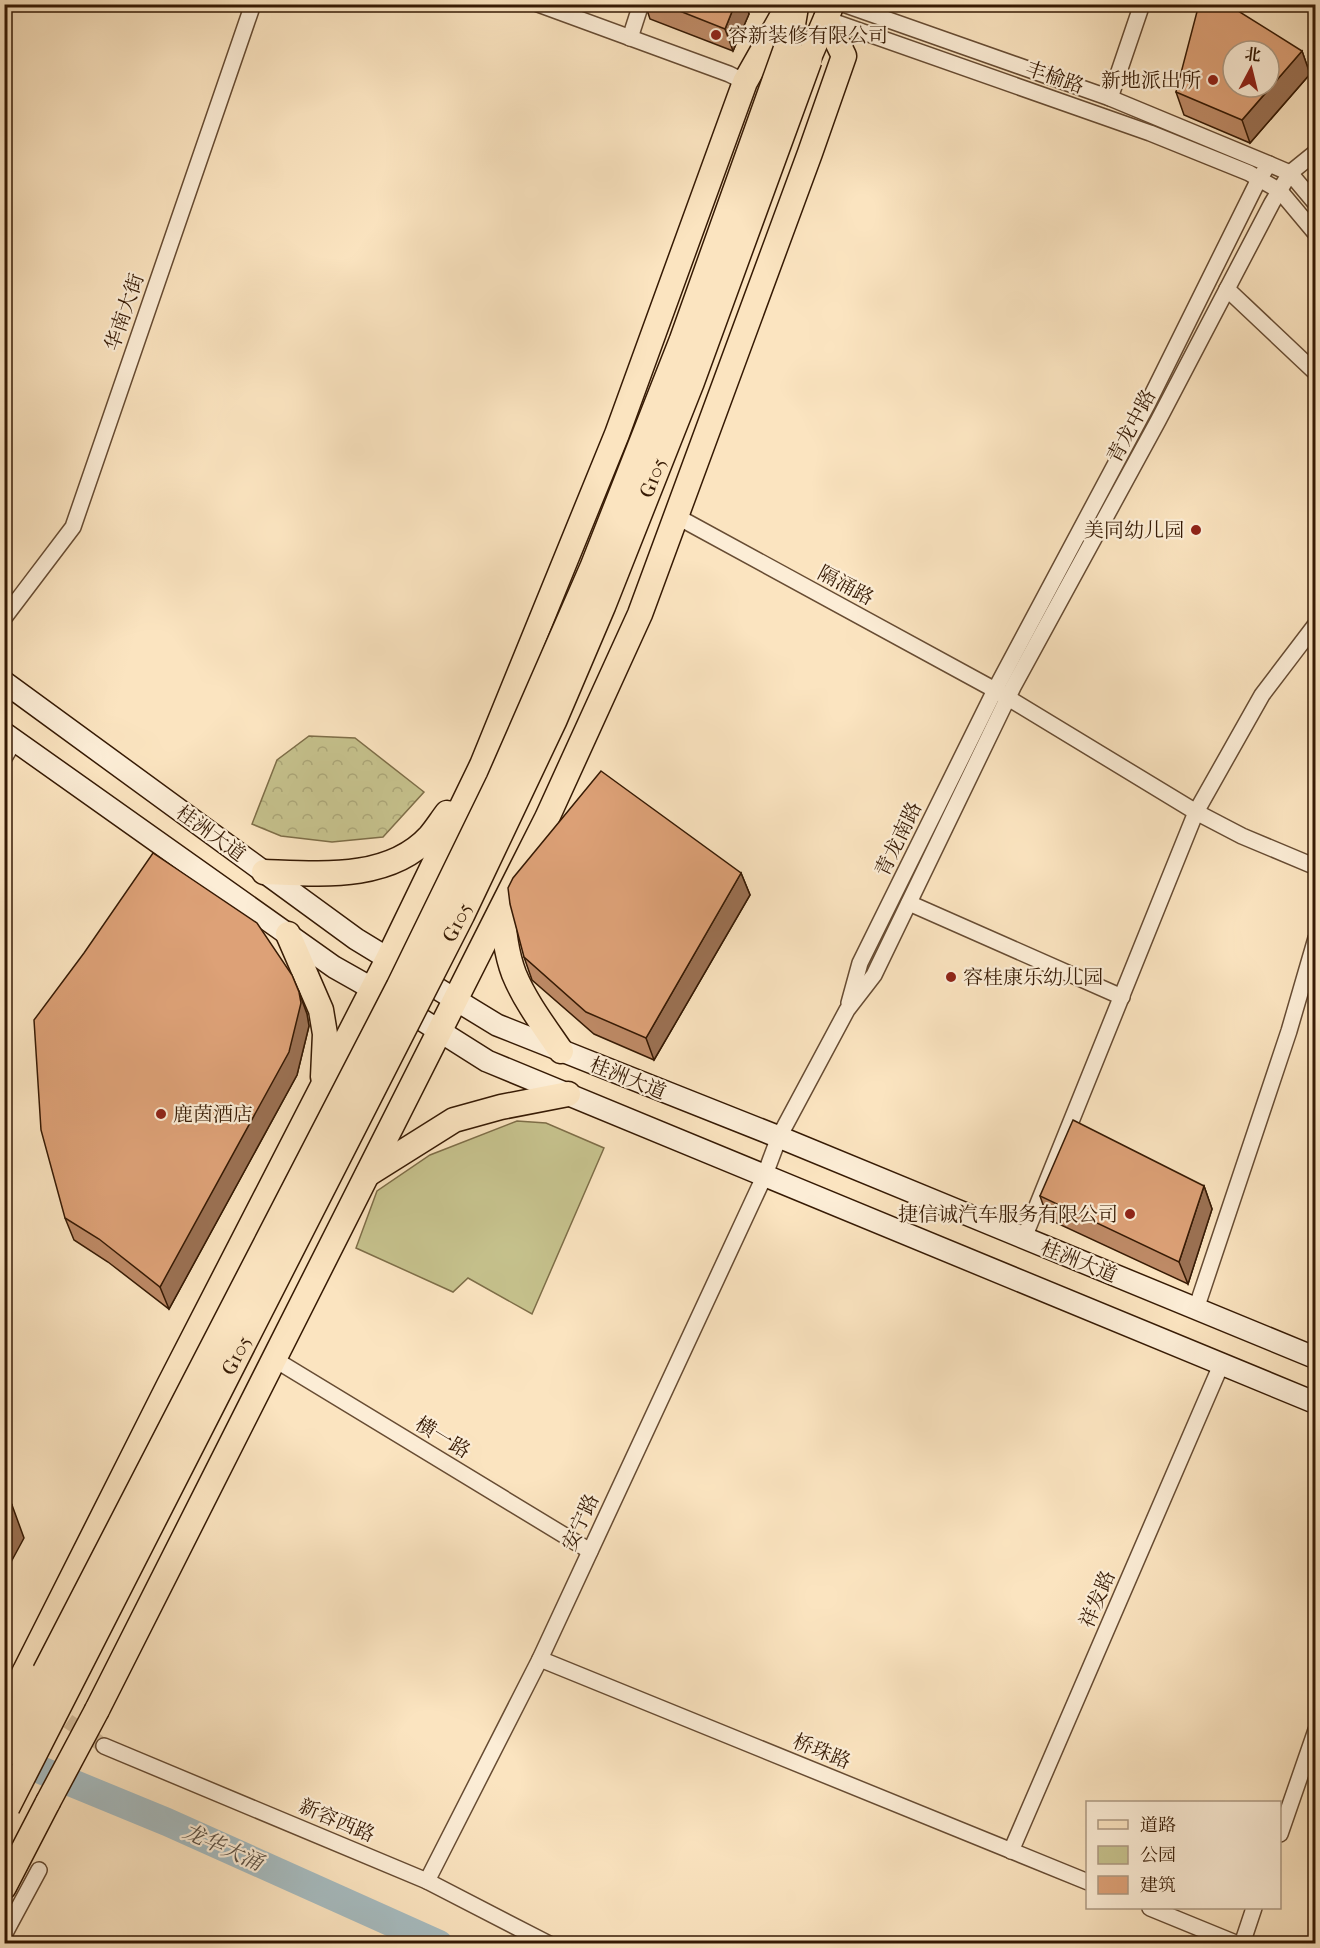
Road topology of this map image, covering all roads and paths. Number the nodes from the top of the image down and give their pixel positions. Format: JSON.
{"nodes":[{"id":1,"x":253,"y":4,"type":"edge"},
{"id":2,"x":538,"y":4,"type":"edge"},
{"id":3,"x":641,"y":4,"type":"edge"},
{"id":4,"x":789,"y":4,"type":"edge"},
{"id":5,"x":795,"y":4,"type":"edge"},
{"id":6,"x":1142,"y":4,"type":"edge"},
{"id":7,"x":834,"y":9,"type":"edge"},
{"id":8,"x":630,"y":38,"type":"junction"},
{"id":9,"x":797,"y":55,"type":"junction"},
{"id":10,"x":745,"y":82,"type":"junction"},
{"id":11,"x":1110,"y":98,"type":"junction"},
{"id":12,"x":1316,"y":152,"type":"edge"},
{"id":13,"x":1269,"y":164,"type":"junction"},
{"id":14,"x":1290,"y":173,"type":"junction"},
{"id":15,"x":1259,"y":179,"type":"junction"},
{"id":16,"x":1280,"y":190,"type":"junction"},
{"id":17,"x":1316,"y":204,"type":"edge"},
{"id":18,"x":1316,"y":234,"type":"edge"},
{"id":19,"x":1227,"y":289,"type":"junction"},
{"id":20,"x":1316,"y":373,"type":"edge"},
{"id":21,"x":676,"y":516,"type":"junction"},
{"id":22,"x":4,"y":618,"type":"edge"},
{"id":23,"x":1316,"y":624,"type":"edge"},
{"id":24,"x":4,"y":682,"type":"edge"},
{"id":25,"x":1001,"y":694,"type":"junction"},
{"id":26,"x":8,"y":743,"type":"edge"},
{"id":27,"x":482,"y":765,"type":"junction"},
{"id":28,"x":1196,"y":812,"type":"junction"},
{"id":29,"x":452,"y":826,"type":"junction"},
{"id":30,"x":529,"y":854,"type":"junction"},
{"id":31,"x":1316,"y":867,"type":"edge"},
{"id":32,"x":264,"y":872,"type":"junction"},
{"id":33,"x":909,"y":903,"type":"junction"},
{"id":34,"x":502,"y":908,"type":"junction"},
{"id":35,"x":288,"y":934,"type":"junction"},
{"id":36,"x":1316,"y":938,"type":"edge"},
{"id":37,"x":388,"y":959,"type":"junction"},
{"id":38,"x":373,"y":989,"type":"junction"},
{"id":39,"x":1122,"y":997,"type":"junction"},
{"id":40,"x":455,"y":1001,"type":"junction"},
{"id":41,"x":847,"y":1010,"type":"junction"},
{"id":42,"x":438,"y":1031,"type":"junction"},
{"id":43,"x":561,"y":1051,"type":"junction"},
{"id":44,"x":320,"y":1092,"type":"junction"},
{"id":45,"x":568,"y":1094,"type":"junction"},
{"id":46,"x":393,"y":1121,"type":"junction"},
{"id":47,"x":779,"y":1137,"type":"junction"},
{"id":48,"x":366,"y":1176,"type":"junction"},
{"id":49,"x":764,"y":1177,"type":"junction"},
{"id":50,"x":1024,"y":1238,"type":"junction"},
{"id":51,"x":1196,"y":1309,"type":"junction"},
{"id":52,"x":1316,"y":1358,"type":"edge"},
{"id":53,"x":274,"y":1359,"type":"junction"},
{"id":54,"x":1221,"y":1365,"type":"junction"},
{"id":55,"x":1316,"y":1404,"type":"edge"},
{"id":56,"x":590,"y":1551,"type":"junction"},
{"id":57,"x":540,"y":1659,"type":"junction"},
{"id":58,"x":4,"y":1711,"type":"edge"},
{"id":59,"x":1316,"y":1730,"type":"edge"},
{"id":60,"x":104,"y":1746,"type":"tunnel mouth"},
{"id":61,"x":4,"y":1754,"type":"edge"},
{"id":62,"x":5,"y":1808,"type":"edge"},
{"id":63,"x":1281,"y":1831,"type":"edge"},
{"id":64,"x":1011,"y":1851,"type":"junction"},
{"id":65,"x":39,"y":1870,"type":"dead end"},
{"id":66,"x":427,"y":1881,"type":"junction"},
{"id":67,"x":1086,"y":1881,"type":"edge"},
{"id":68,"x":4,"y":1887,"type":"edge"},
{"id":69,"x":1152,"y":1909,"type":"edge"},
{"id":70,"x":1254,"y":1909,"type":"edge"},
{"id":71,"x":4,"y":1935,"type":"edge"},
{"id":72,"x":549,"y":1944,"type":"edge"},
{"id":73,"x":1240,"y":1944,"type":"edge"}],
"edges":[{"from":1,"to":22,"type":"street","name":"华南大街"},
{"from":2,"to":8,"type":"street"},
{"from":3,"to":8,"type":"street"},
{"from":4,"to":10,"type":"main road"},
{"from":5,"to":9,"type":"highway","number":"G105"},
{"from":6,"to":11,"type":"street"},
{"from":7,"to":9,"type":"main road","name":"G105","number":"G105"},
{"from":7,"to":11,"type":"street","name":"丰榆路"},
{"from":7,"to":15,"type":"street","name":"丰榆路"},
{"from":7,"to":21,"type":"main road"},
{"from":8,"to":10,"type":"street"},
{"from":9,"to":61,"type":"highway","number":"G105","bridge":true},
{"from":9,"to":62,"type":"highway","name":"G105","number":"G105","bridge":true},
{"from":10,"to":27,"type":"main road"},
{"from":11,"to":13,"type":"street","name":"丰榆路"},
{"from":12,"to":14,"type":"street"},
{"from":13,"to":14,"type":"street","name":"丰榆路"},
{"from":13,"to":15,"type":"street","name":"青龙中路"},
{"from":14,"to":16,"type":"street","name":"青龙中路"},
{"from":14,"to":17,"type":"street","name":"丰榆路"},
{"from":15,"to":16,"type":"street","name":"丰榆路"},
{"from":15,"to":25,"type":"street","name":"青龙中路"},
{"from":16,"to":18,"type":"street","name":"丰榆路"},
{"from":16,"to":19,"type":"street","name":"青龙中路"},
{"from":19,"to":20,"type":"street"},
{"from":19,"to":25,"type":"street","name":"青龙中路"},
{"from":21,"to":25,"type":"street","name":"隔涌路"},
{"from":21,"to":30,"type":"main road"},
{"from":23,"to":28,"type":"street"},
{"from":24,"to":32,"type":"main road","name":"桂洲大道"},
{"from":25,"to":28,"type":"street","name":"隔涌路"},
{"from":25,"to":33,"type":"street","name":"青龙南路"},
{"from":25,"to":41,"type":"street","name":"青龙南路"},
{"from":26,"to":35,"type":"main road","name":"桂洲大道"},
{"from":27,"to":29,"type":"main road"},
{"from":27,"to":32,"type":"main road"},
{"from":28,"to":31,"type":"street","name":"隔涌路"},
{"from":28,"to":39,"type":"street"},
{"from":29,"to":30,"type":"main road"},
{"from":29,"to":37,"type":"main road"},
{"from":30,"to":34,"type":"main road"},
{"from":32,"to":37,"type":"main road","name":"桂洲大道"},
{"from":33,"to":39,"type":"street"},
{"from":33,"to":41,"type":"street","name":"青龙南路"},
{"from":34,"to":40,"type":"main road"},
{"from":34,"to":43,"type":"main road"},
{"from":35,"to":38,"type":"main road","name":"桂洲大道"},
{"from":35,"to":44,"type":"main road"},
{"from":36,"to":51,"type":"street"},
{"from":37,"to":38,"type":"main road"},
{"from":37,"to":40,"type":"main road","name":"桂洲大道"},
{"from":38,"to":42,"type":"main road","name":"桂洲大道"},
{"from":38,"to":44,"type":"main road"},
{"from":39,"to":50,"type":"street"},
{"from":40,"to":42,"type":"main road"},
{"from":40,"to":43,"type":"main road","name":"桂洲大道"},
{"from":41,"to":47,"type":"street","name":"青龙南路"},
{"from":42,"to":45,"type":"main road","name":"桂洲大道"},
{"from":42,"to":46,"type":"main road"},
{"from":43,"to":47,"type":"main road","name":"桂洲大道"},
{"from":44,"to":46,"type":"main road"},
{"from":44,"to":58,"type":"main road","bridge":true},
{"from":45,"to":48,"type":"main road"},
{"from":45,"to":49,"type":"main road","name":"桂洲大道"},
{"from":46,"to":48,"type":"main road"},
{"from":47,"to":49,"type":"street","name":"青龙南路"},
{"from":47,"to":50,"type":"main road","name":"桂洲大道"},
{"from":48,"to":53,"type":"main road"},
{"from":49,"to":54,"type":"main road","name":"桂洲大道"},
{"from":49,"to":56,"type":"street","name":"安宁路"},
{"from":50,"to":51,"type":"main road","name":"桂洲大道"},
{"from":51,"to":52,"type":"main road","name":"桂洲大道"},
{"from":53,"to":56,"type":"street","name":"横一路"},
{"from":53,"to":68,"type":"main road","bridge":true},
{"from":54,"to":55,"type":"main road","name":"桂洲大道"},
{"from":54,"to":64,"type":"street","name":"祥发路"},
{"from":56,"to":57,"type":"street","name":"安宁路"},
{"from":57,"to":64,"type":"street","name":"桥珠路"},
{"from":57,"to":66,"type":"street","name":"安宁路"},
{"from":59,"to":63,"type":"street"},
{"from":60,"to":66,"type":"street","name":"新容西路"},
{"from":64,"to":67,"type":"street","name":"桥珠路"},
{"from":65,"to":71,"type":"street"},
{"from":66,"to":72,"type":"street","name":"新容西路"},
{"from":69,"to":73,"type":"street"},
{"from":70,"to":73,"type":"street"}]}
